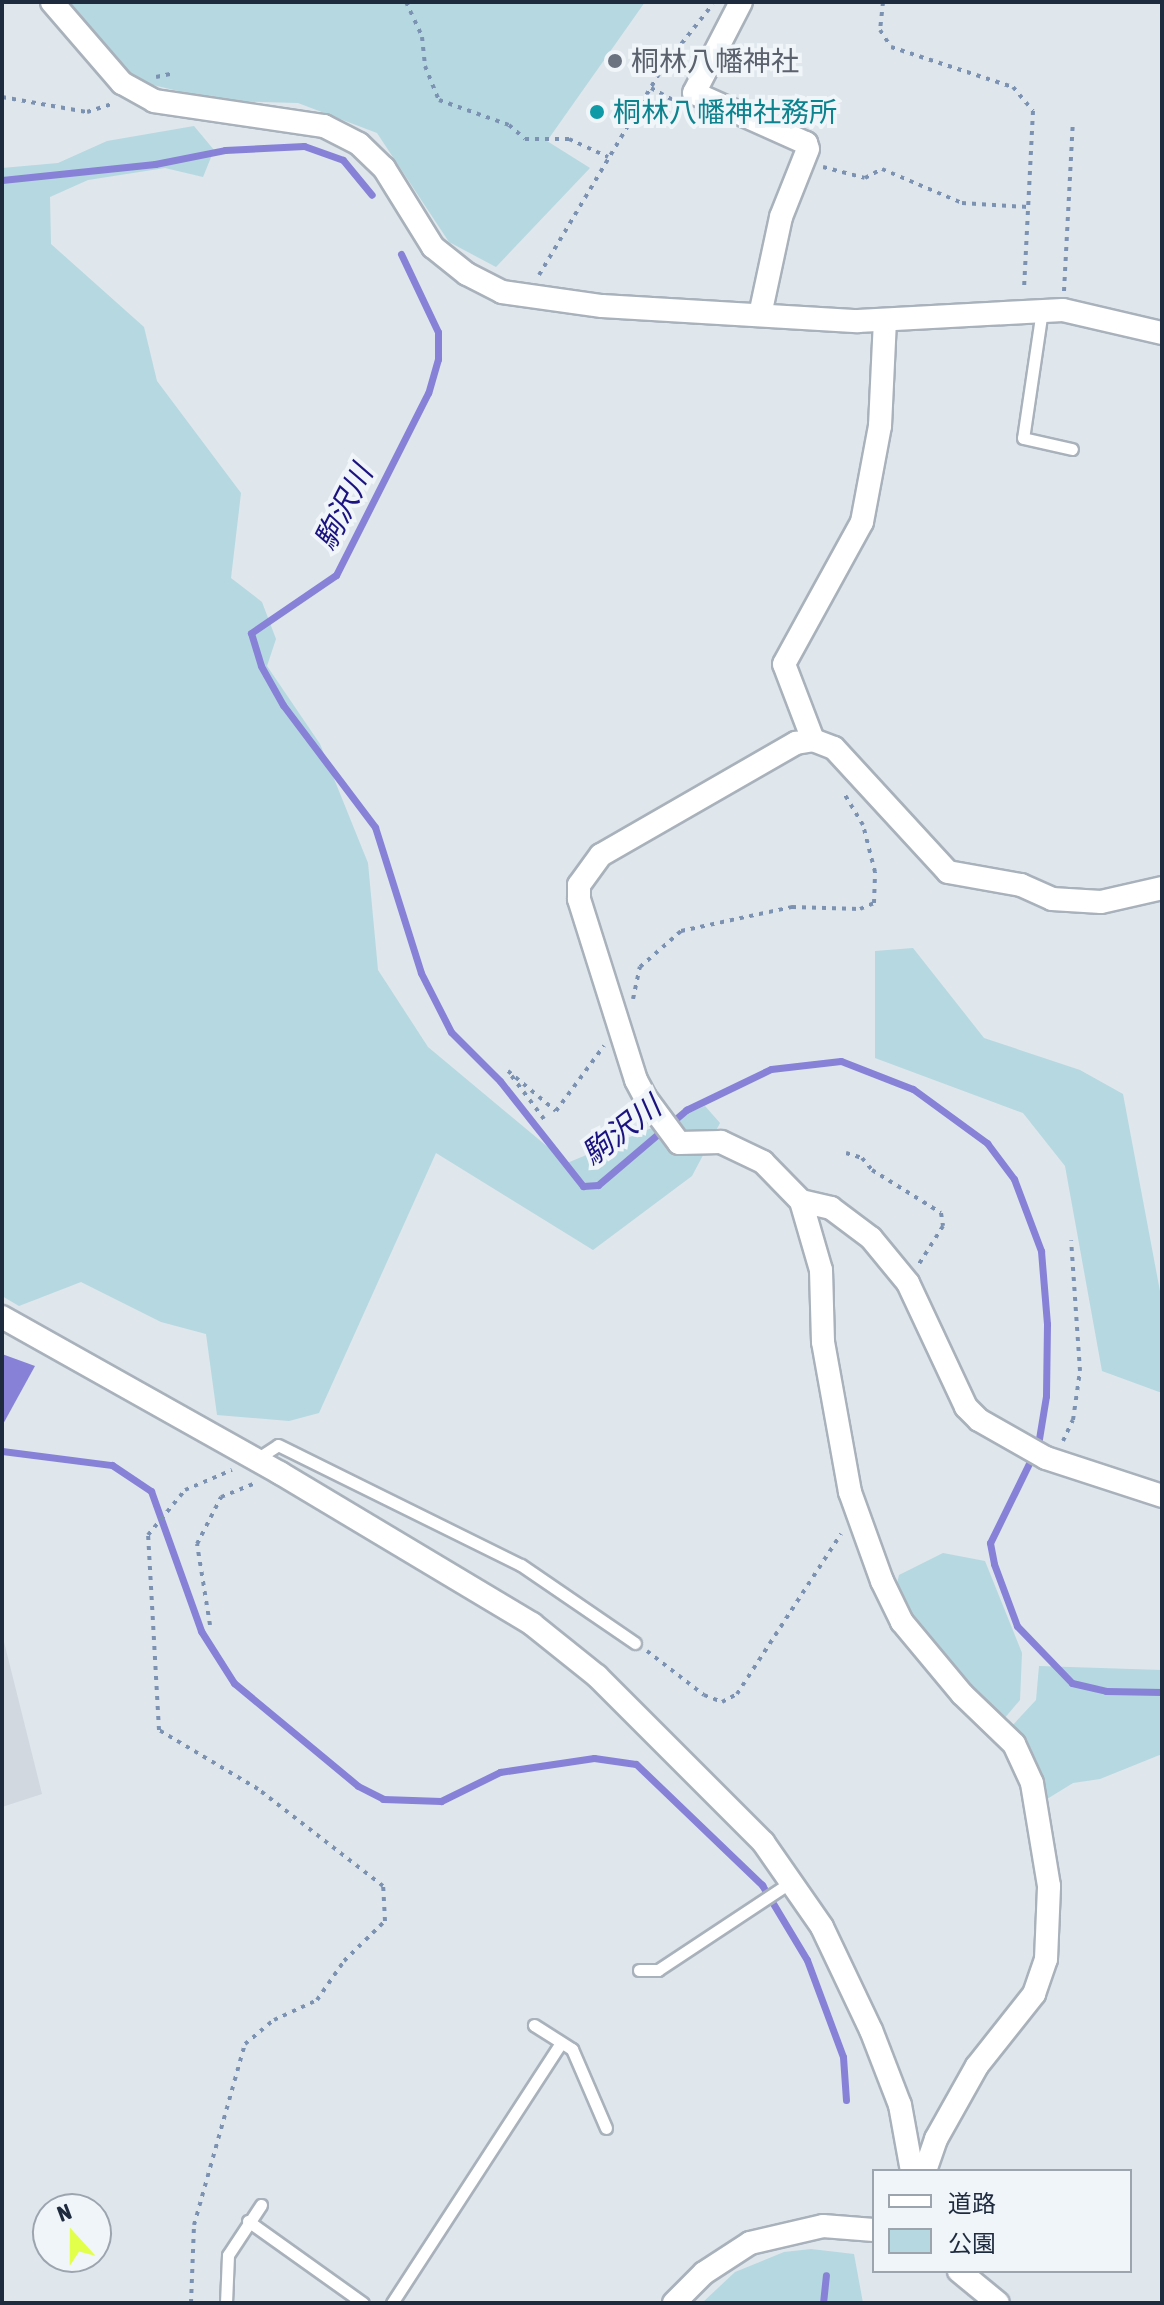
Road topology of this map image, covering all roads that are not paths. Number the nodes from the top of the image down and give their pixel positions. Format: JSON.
{"nodes":[{"id":1,"x":52,"y":2,"type":"edge"},
{"id":2,"x":741,"y":2,"type":"edge"},
{"id":3,"x":1043,"y":310,"type":"junction"},
{"id":4,"x":760,"y":315,"type":"junction"},
{"id":5,"x":885,"y":321,"type":"junction"},
{"id":6,"x":1162,"y":333,"type":"edge"},
{"id":7,"x":1072,"y":449,"type":"dead end"},
{"id":8,"x":813,"y":740,"type":"junction"},
{"id":9,"x":1162,"y":888,"type":"edge"},
{"id":10,"x":801,"y":1201,"type":"junction"},
{"id":11,"x":2,"y":1317,"type":"edge"},
{"id":12,"x":254,"y":1460,"type":"junction"},
{"id":13,"x":1162,"y":1496,"type":"edge"},
{"id":14,"x":635,"y":1643,"type":"road end"},
{"id":15,"x":786,"y":1885,"type":"junction"},
{"id":16,"x":639,"y":1970,"type":"dead end"},
{"id":17,"x":534,"y":2025,"type":"dead end"},
{"id":18,"x":561,"y":2043,"type":"junction"},
{"id":19,"x":606,"y":2128,"type":"dead end"},
{"id":20,"x":912,"y":2169,"type":"edge"},
{"id":21,"x":926,"y":2169,"type":"edge"},
{"id":22,"x":261,"y":2205,"type":"dead end"},
{"id":23,"x":248,"y":2221,"type":"junction"},
{"id":24,"x":872,"y":2230,"type":"edge"},
{"id":25,"x":961,"y":2273,"type":"edge"},
{"id":26,"x":226,"y":2303,"type":"edge"},
{"id":27,"x":363,"y":2303,"type":"edge"},
{"id":28,"x":392,"y":2303,"type":"edge"},
{"id":29,"x":674,"y":2303,"type":"edge"},
{"id":30,"x":998,"y":2303,"type":"edge"}],
"edges":[{"from":1,"to":4,"type":"street"},
{"from":2,"to":4,"type":"street"},
{"from":3,"to":5,"type":"street"},
{"from":3,"to":6,"type":"street"},
{"from":3,"to":7,"type":"lane"},
{"from":4,"to":5,"type":"street"},
{"from":5,"to":8,"type":"street"},
{"from":8,"to":9,"type":"street"},
{"from":8,"to":10,"type":"street"},
{"from":10,"to":13,"type":"street"},
{"from":10,"to":21,"type":"street"},
{"from":11,"to":12,"type":"street"},
{"from":12,"to":14,"type":"lane"},
{"from":12,"to":15,"type":"street"},
{"from":15,"to":16,"type":"lane"},
{"from":15,"to":20,"type":"street"},
{"from":17,"to":18,"type":"lane"},
{"from":18,"to":19,"type":"lane"},
{"from":18,"to":28,"type":"lane"},
{"from":22,"to":23,"type":"lane"},
{"from":23,"to":26,"type":"lane"},
{"from":23,"to":27,"type":"lane"},
{"from":24,"to":29,"type":"street"},
{"from":25,"to":30,"type":"street"}]}
